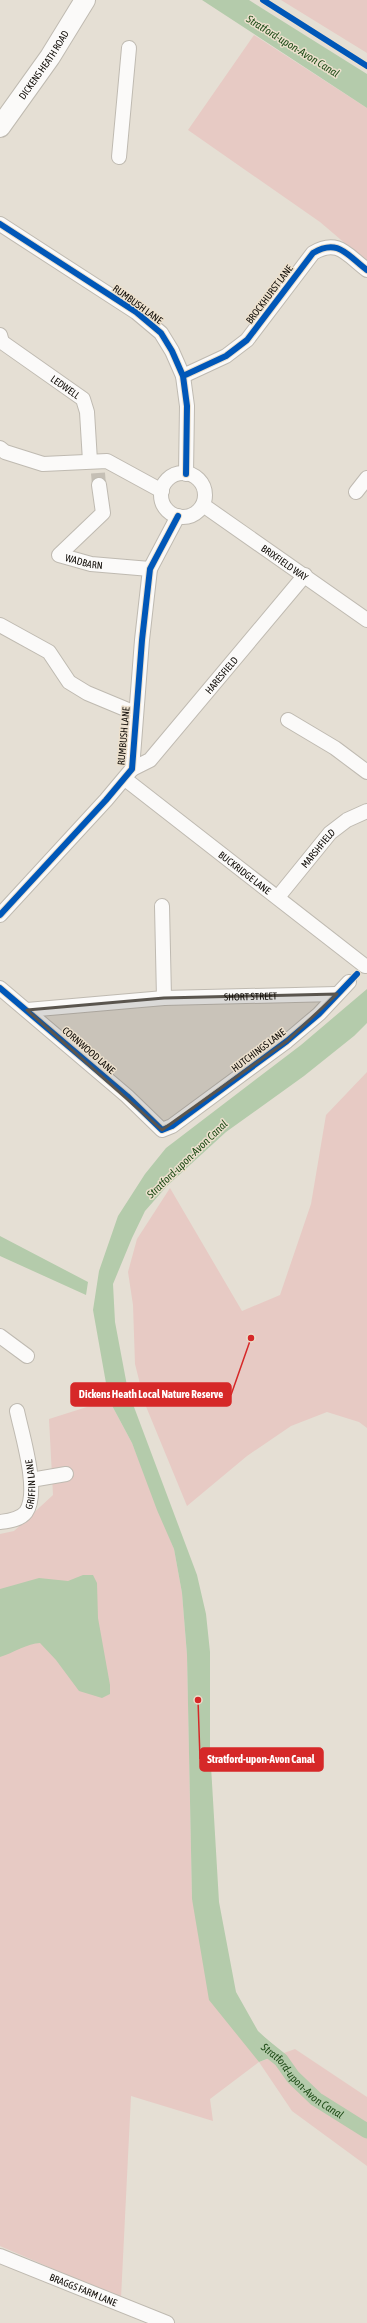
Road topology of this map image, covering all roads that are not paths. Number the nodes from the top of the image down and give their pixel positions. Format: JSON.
{"nodes":[{"id":1,"x":85,"y":0,"type":"edge"},
{"id":2,"x":129,"y":48,"type":"dead end"},
{"id":3,"x":0,"y":127,"type":"edge"},
{"id":4,"x":119,"y":157,"type":"dead end"},
{"id":5,"x":0,"y":224,"type":"edge"},
{"id":6,"x":367,"y":270,"type":"edge"},
{"id":7,"x":1,"y":341,"type":"edge"},
{"id":8,"x":183,"y":376,"type":"junction"},
{"id":9,"x":2,"y":454,"type":"edge"},
{"id":10,"x":96,"y":470,"type":"junction"},
{"id":11,"x":186,"y":474,"type":"junction"},
{"id":12,"x":367,"y":478,"type":"edge"},
{"id":13,"x":162,"y":491,"type":"junction"},
{"id":14,"x":356,"y":492,"type":"dead end"},
{"id":15,"x":203,"y":505,"type":"junction"},
{"id":16,"x":178,"y":516,"type":"junction"},
{"id":17,"x":150,"y":569,"type":"junction"},
{"id":18,"x":305,"y":575,"type":"junction"},
{"id":19,"x":367,"y":620,"type":"edge"},
{"id":20,"x":0,"y":624,"type":"edge"},
{"id":21,"x":135,"y":713,"type":"junction"},
{"id":22,"x":288,"y":720,"type":"dead end"},
{"id":23,"x":367,"y":772,"type":"edge"},
{"id":24,"x":128,"y":774,"type":"junction"},
{"id":25,"x":367,"y":811,"type":"edge"},
{"id":26,"x":278,"y":897,"type":"junction"},
{"id":27,"x":162,"y":906,"type":"dead end"},
{"id":28,"x":0,"y":915,"type":"edge"},
{"id":29,"x":359,"y":972,"type":"edge"},
{"id":30,"x":0,"y":988,"type":"edge"},
{"id":31,"x":337,"y":994,"type":"junction"},
{"id":32,"x":164,"y":998,"type":"junction"},
{"id":33,"x":27,"y":1010,"type":"junction"},
{"id":34,"x":162,"y":1130,"type":"joint"},
{"id":35,"x":0,"y":1336,"type":"edge"},
{"id":36,"x":27,"y":1356,"type":"dead end"},
{"id":37,"x":17,"y":1411,"type":"dead end"},
{"id":38,"x":66,"y":1474,"type":"dead end"},
{"id":39,"x":31,"y":1480,"type":"junction"},
{"id":40,"x":0,"y":1522,"type":"edge"},
{"id":41,"x":0,"y":2256,"type":"edge"},
{"id":42,"x":167,"y":2323,"type":"edge"}],
"edges":[{"from":1,"to":3,"type":"street","name":"DICKENS HEATH ROAD"},
{"from":2,"to":4,"type":"street"},
{"from":5,"to":8,"type":"street","name":"RUMBUSH LANE"},
{"from":6,"to":8,"type":"street","name":"BROCKHURST LANE"},
{"from":7,"to":10,"type":"street","name":"LEDWELL"},
{"from":8,"to":11,"type":"street","name":"RUMBUSH LANE"},
{"from":9,"to":10,"type":"street"},
{"from":10,"to":13,"type":"street"},
{"from":10,"to":17,"type":"street","name":"WADBARN"},
{"from":11,"to":13,"type":"street"},
{"from":11,"to":15,"type":"street"},
{"from":12,"to":14,"type":"street"},
{"from":13,"to":16,"type":"street"},
{"from":15,"to":16,"type":"street"},
{"from":15,"to":18,"type":"street","name":"BRIXFIELD WAY"},
{"from":16,"to":17,"type":"street","name":"RUMBUSH LANE"},
{"from":17,"to":21,"type":"street","name":"RUMBUSH LANE"},
{"from":18,"to":19,"type":"street","name":"BRIXFIELD WAY"},
{"from":18,"to":24,"type":"street","name":"HARESFIELD"},
{"from":20,"to":21,"type":"street"},
{"from":21,"to":24,"type":"street","name":"RUMBUSH LANE"},
{"from":22,"to":23,"type":"street"},
{"from":24,"to":26,"type":"street","name":"BUCKRIDGE LANE"},
{"from":24,"to":28,"type":"street","name":"RUMBUSH LANE"},
{"from":25,"to":26,"type":"street","name":"MARSHFIELD"},
{"from":26,"to":29,"type":"street","name":"BUCKRIDGE LANE"},
{"from":27,"to":32,"type":"street"},
{"from":29,"to":31,"type":"street","name":"HUTCHINGS LANE"},
{"from":30,"to":33,"type":"street","name":"CORNWOOD LANE"},
{"from":31,"to":32,"type":"street","name":"SHORT STREET"},
{"from":31,"to":34,"type":"street","name":"HUTCHINGS LANE"},
{"from":32,"to":33,"type":"street","name":"SHORT STREET"},
{"from":33,"to":34,"type":"street","name":"CORNWOOD LANE"},
{"from":35,"to":36,"type":"street"},
{"from":37,"to":39,"type":"street","name":"GRIFFIN LANE"},
{"from":38,"to":39,"type":"street"},
{"from":39,"to":40,"type":"street","name":"GRIFFIN LANE"},
{"from":41,"to":42,"type":"street","name":"BRAGGS FARM LANE"}]}
